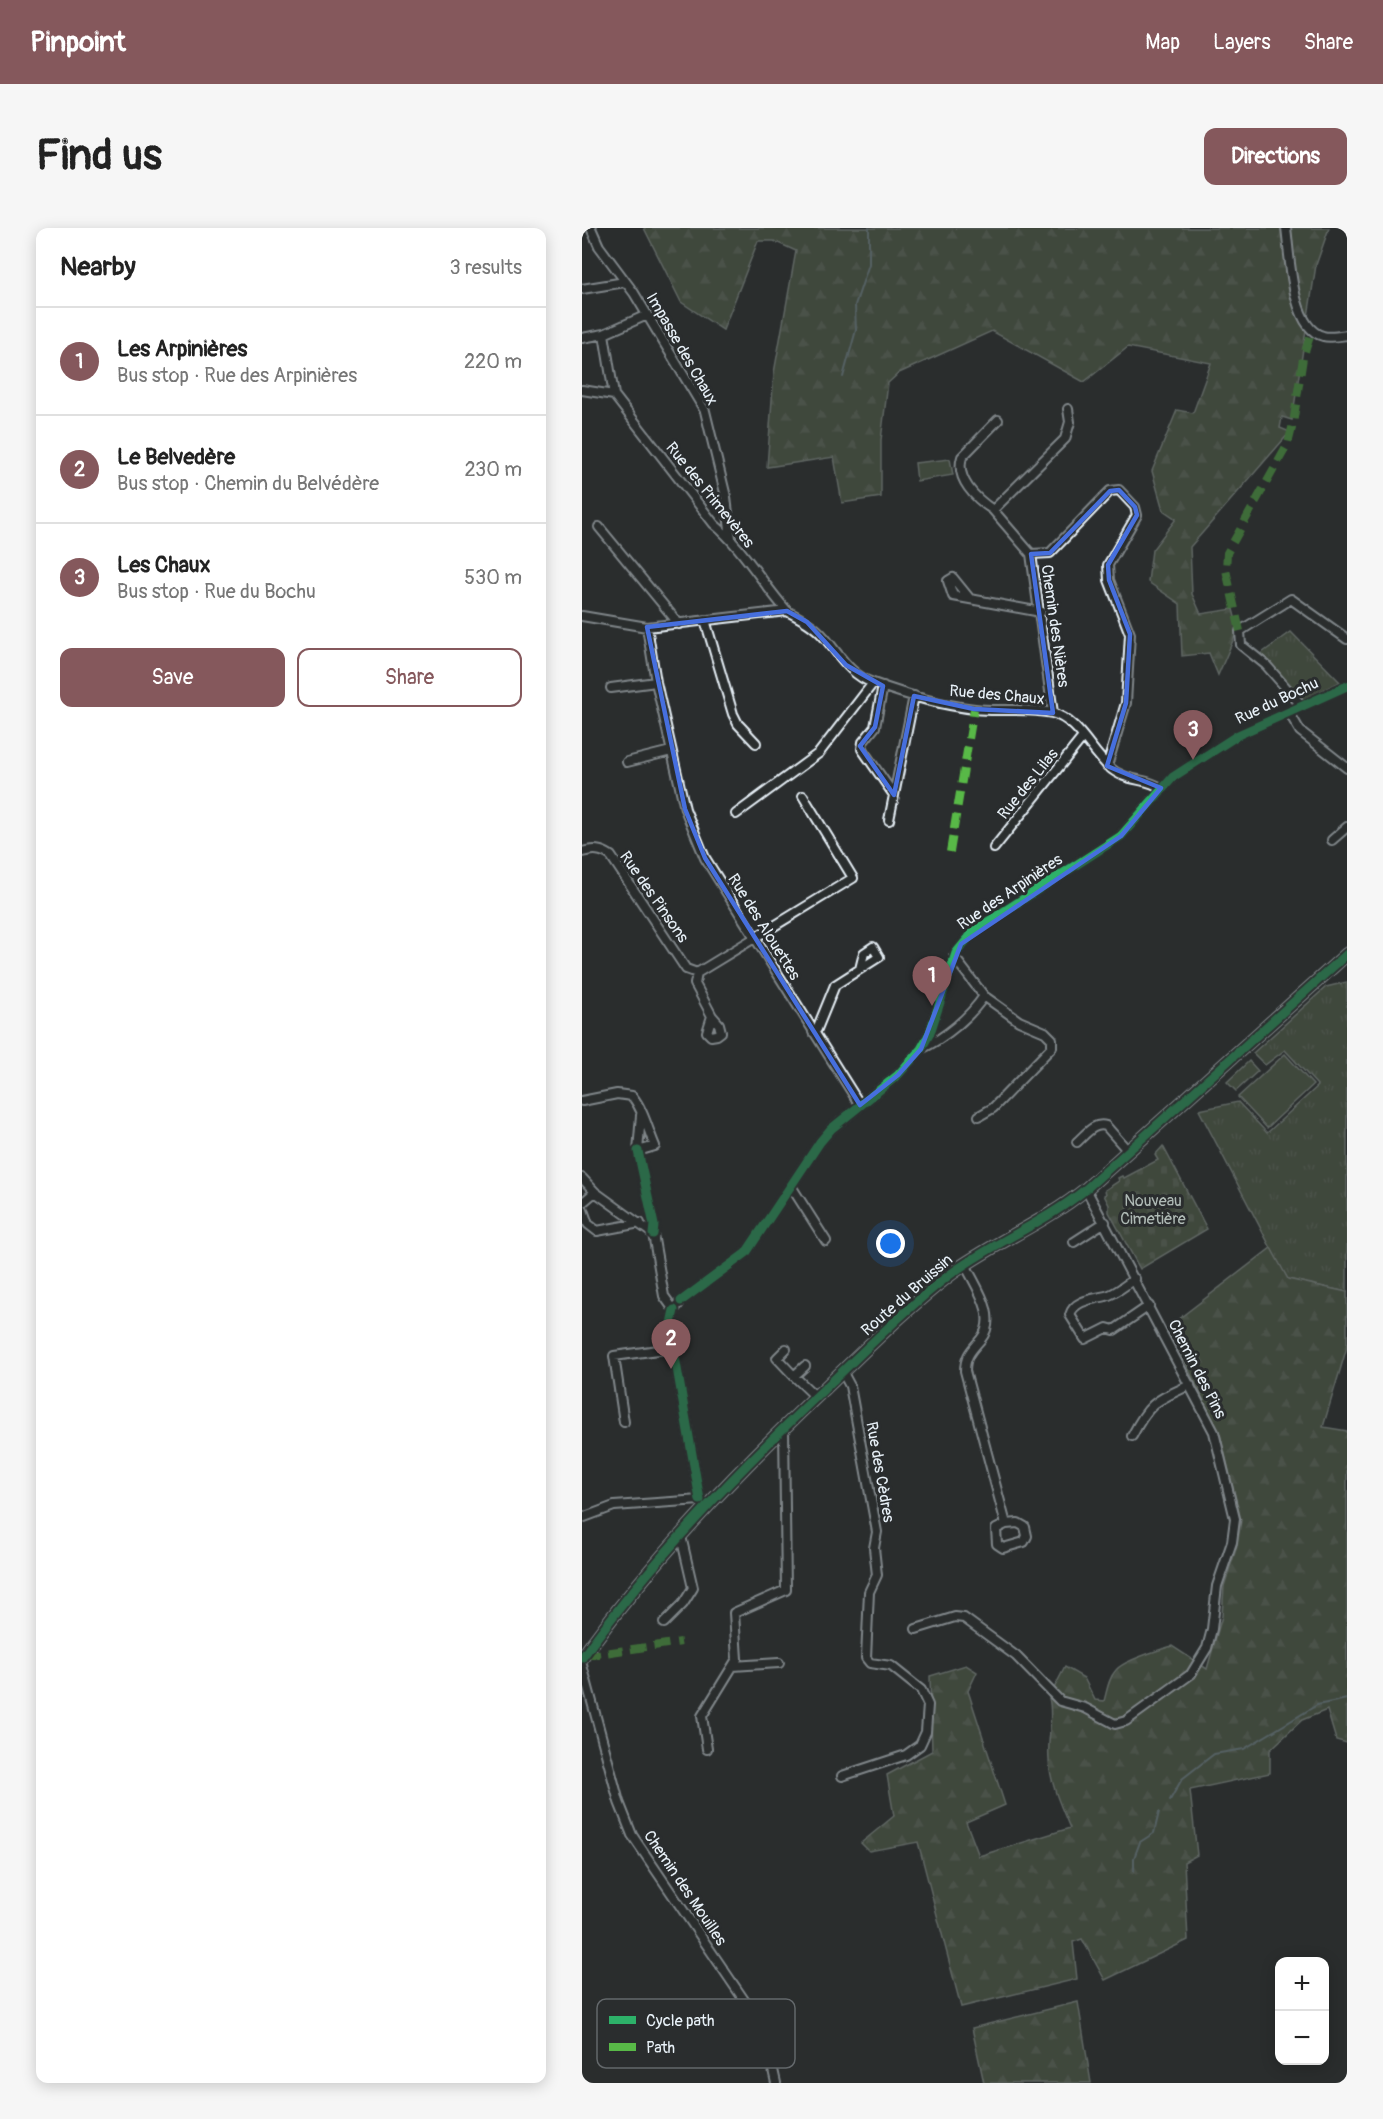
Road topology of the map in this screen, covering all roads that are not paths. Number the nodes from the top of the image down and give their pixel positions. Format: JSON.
{"nodes":[{"id":1,"x":591,"y":228,"type":"edge"},
{"id":2,"x":1286,"y":228,"type":"edge"},
{"id":3,"x":625,"y":282,"type":"junction"},
{"id":4,"x":582,"y":289,"type":"edge"},
{"id":5,"x":646,"y":315,"type":"junction"},
{"id":6,"x":604,"y":334,"type":"junction"},
{"id":7,"x":1347,"y":336,"type":"edge"},
{"id":8,"x":582,"y":338,"type":"edge"},
{"id":9,"x":582,"y":390,"type":"edge"},
{"id":10,"x":614,"y":395,"type":"junction"},
{"id":11,"x":1068,"y":409,"type":"dead end"},
{"id":12,"x":998,"y":420,"type":"dead end"},
{"id":13,"x":993,"y":510,"type":"junction"},
{"id":14,"x":599,"y":527,"type":"dead end"},
{"id":15,"x":731,"y":538,"type":"junction"},
{"id":16,"x":1031,"y":554,"type":"junction"},
{"id":17,"x":970,"y":599,"type":"dead end"},
{"id":18,"x":787,"y":611,"type":"junction"},
{"id":19,"x":1041,"y":612,"type":"junction"},
{"id":20,"x":582,"y":616,"type":"edge"},
{"id":21,"x":705,"y":620,"type":"junction"},
{"id":22,"x":679,"y":624,"type":"junction"},
{"id":23,"x":647,"y":627,"type":"junction"},
{"id":24,"x":1347,"y":639,"type":"edge"},
{"id":25,"x":656,"y":682,"type":"junction"},
{"id":26,"x":873,"y":683,"type":"junction"},
{"id":27,"x":883,"y":686,"type":"junction"},
{"id":28,"x":1347,"y":686,"type":"edge"},
{"id":29,"x":611,"y":688,"type":"dead end"},
{"id":30,"x":914,"y":696,"type":"junction"},
{"id":31,"x":1302,"y":706,"type":"junction"},
{"id":32,"x":1288,"y":712,"type":"junction"},
{"id":33,"x":1053,"y":713,"type":"junction"},
{"id":34,"x":1083,"y":737,"type":"junction"},
{"id":35,"x":756,"y":743,"type":"dead end"},
{"id":36,"x":671,"y":751,"type":"junction"},
{"id":37,"x":627,"y":762,"type":"dead end"},
{"id":38,"x":1107,"y":766,"type":"junction"},
{"id":39,"x":1347,"y":768,"type":"edge"},
{"id":40,"x":1161,"y":788,"type":"junction"},
{"id":41,"x":894,"y":795,"type":"junction"},
{"id":42,"x":803,"y":796,"type":"dead end"},
{"id":43,"x":736,"y":814,"type":"dead end"},
{"id":44,"x":889,"y":820,"type":"dead end"},
{"id":45,"x":1347,"y":827,"type":"edge"},
{"id":46,"x":1332,"y":840,"type":"dead end"},
{"id":47,"x":994,"y":848,"type":"dead end"},
{"id":48,"x":582,"y":852,"type":"edge"},
{"id":49,"x":755,"y":938,"type":"junction"},
{"id":50,"x":1347,"y":954,"type":"edge"},
{"id":51,"x":954,"y":957,"type":"junction"},
{"id":52,"x":860,"y":969,"type":"dead end"},
{"id":53,"x":697,"y":973,"type":"junction"},
{"id":54,"x":984,"y":996,"type":"junction"},
{"id":55,"x":712,"y":1016,"type":"dead end"},
{"id":56,"x":813,"y":1032,"type":"junction"},
{"id":57,"x":921,"y":1049,"type":"junction"},
{"id":58,"x":582,"y":1101,"type":"edge"},
{"id":59,"x":860,"y":1105,"type":"junction"},
{"id":60,"x":641,"y":1114,"type":"dead end"},
{"id":61,"x":979,"y":1116,"type":"dead end"},
{"id":62,"x":1077,"y":1142,"type":"dead end"},
{"id":63,"x":1128,"y":1151,"type":"junction"},
{"id":64,"x":582,"y":1178,"type":"edge"},
{"id":65,"x":791,"y":1186,"type":"junction"},
{"id":66,"x":1086,"y":1189,"type":"junction"},
{"id":67,"x":595,"y":1192,"type":"junction"},
{"id":68,"x":582,"y":1205,"type":"edge"},
{"id":69,"x":1105,"y":1222,"type":"junction"},
{"id":70,"x":640,"y":1223,"type":"junction"},
{"id":71,"x":826,"y":1241,"type":"dead end"},
{"id":72,"x":1074,"y":1242,"type":"dead end"},
{"id":73,"x":965,"y":1264,"type":"junction"},
{"id":74,"x":1135,"y":1279,"type":"junction"},
{"id":75,"x":1149,"y":1306,"type":"junction"},
{"id":76,"x":674,"y":1310,"type":"junction"},
{"id":77,"x":673,"y":1348,"type":"junction"},
{"id":78,"x":786,"y":1349,"type":"dead end"},
{"id":79,"x":805,"y":1366,"type":"dead end"},
{"id":80,"x":842,"y":1371,"type":"junction"},
{"id":81,"x":794,"y":1376,"type":"junction"},
{"id":82,"x":1190,"y":1385,"type":"junction"},
{"id":83,"x":816,"y":1397,"type":"junction"},
{"id":84,"x":624,"y":1422,"type":"dead end"},
{"id":85,"x":784,"y":1427,"type":"junction"},
{"id":86,"x":1132,"y":1436,"type":"dead end"},
{"id":87,"x":704,"y":1504,"type":"junction"},
{"id":88,"x":582,"y":1518,"type":"edge"},
{"id":89,"x":1006,"y":1524,"type":"dead end"},
{"id":90,"x":681,"y":1536,"type":"junction"},
{"id":91,"x":664,"y":1623,"type":"dead end"},
{"id":92,"x":916,"y":1629,"type":"dead end"},
{"id":93,"x":582,"y":1658,"type":"edge"},
{"id":94,"x":779,"y":1664,"type":"dead end"},
{"id":95,"x":582,"y":1665,"type":"edge"},
{"id":96,"x":733,"y":1666,"type":"junction"},
{"id":97,"x":707,"y":1749,"type":"dead end"},
{"id":98,"x":842,"y":1776,"type":"dead end"},
{"id":99,"x":743,"y":1999,"type":"edge"},
{"id":100,"x":773,"y":2068,"type":"edge"},
{"id":101,"x":776,"y":2083,"type":"edge"}],
"edges":[{"from":1,"to":3,"type":"street","name":"Impasse des Chaux"},
{"from":2,"to":7,"type":"street"},
{"from":3,"to":4,"type":"street","name":"Impasse des Chaux"},
{"from":3,"to":5,"type":"street","name":"Impasse des Chaux"},
{"from":5,"to":6,"type":"street"},
{"from":5,"to":15,"type":"street","name":"Impasse des Chaux"},
{"from":6,"to":8,"type":"street"},
{"from":6,"to":10,"type":"street","name":"Rue des Primevères"},
{"from":9,"to":10,"type":"street"},
{"from":10,"to":15,"type":"street","name":"Rue des Primevères"},
{"from":11,"to":13,"type":"street"},
{"from":12,"to":13,"type":"street","name":"Chemin des Nières"},
{"from":13,"to":16,"type":"street","name":"Chemin des Nières"},
{"from":14,"to":22,"type":"street"},
{"from":15,"to":18,"type":"street","name":"Rue des Primevères"},
{"from":16,"to":19,"type":"street","name":"Chemin des Nières"},
{"from":16,"to":38,"type":"street"},
{"from":17,"to":19,"type":"street"},
{"from":18,"to":21,"type":"street"},
{"from":18,"to":26,"type":"street","name":"Rue des Chaux"},
{"from":19,"to":33,"type":"street","name":"Chemin des Nières"},
{"from":20,"to":23,"type":"street"},
{"from":21,"to":22,"type":"street"},
{"from":21,"to":35,"type":"street"},
{"from":22,"to":23,"type":"street"},
{"from":23,"to":25,"type":"street","name":"Rue des Alouettes"},
{"from":24,"to":31,"type":"street"},
{"from":25,"to":29,"type":"street"},
{"from":25,"to":36,"type":"street","name":"Rue des Alouettes"},
{"from":26,"to":27,"type":"street","name":"Rue des Chaux"},
{"from":26,"to":43,"type":"street"},
{"from":27,"to":30,"type":"street","name":"Rue des Chaux"},
{"from":27,"to":41,"type":"street"},
{"from":28,"to":31,"type":"street","name":"Rue du Bochu"},
{"from":30,"to":33,"type":"street","name":"Rue des Chaux"},
{"from":30,"to":41,"type":"street"},
{"from":31,"to":32,"type":"street","name":"Rue du Bochu"},
{"from":32,"to":39,"type":"street"},
{"from":32,"to":40,"type":"street","name":"Rue du Bochu"},
{"from":33,"to":34,"type":"street","name":"Rue des Chaux"},
{"from":34,"to":38,"type":"street","name":"Rue des Chaux"},
{"from":34,"to":47,"type":"street","name":"Rue des Lilas"},
{"from":36,"to":37,"type":"street"},
{"from":36,"to":49,"type":"street","name":"Rue des Alouettes"},
{"from":38,"to":40,"type":"street","name":"Rue des Chaux"},
{"from":40,"to":51,"type":"street","name":"Rue des Arpinières"},
{"from":41,"to":44,"type":"street"},
{"from":42,"to":49,"type":"street"},
{"from":45,"to":46,"type":"street"},
{"from":48,"to":53,"type":"street","name":"Rue des Pinsons"},
{"from":49,"to":53,"type":"street"},
{"from":49,"to":56,"type":"street","name":"Rue des Alouettes"},
{"from":50,"to":63,"type":"street","name":"Route du Bruissin"},
{"from":51,"to":54,"type":"street"},
{"from":51,"to":57,"type":"street","name":"Rue des Arpinières"},
{"from":52,"to":56,"type":"street"},
{"from":53,"to":55,"type":"street"},
{"from":54,"to":57,"type":"street","name":"Rue des Arpinières"},
{"from":54,"to":61,"type":"street"},
{"from":56,"to":59,"type":"street","name":"Rue des Alouettes"},
{"from":57,"to":59,"type":"street","name":"Rue des Arpinières"},
{"from":58,"to":60,"type":"street"},
{"from":59,"to":65,"type":"street","name":"Rue des Arpinières"},
{"from":62,"to":63,"type":"street"},
{"from":63,"to":66,"type":"street","name":"Route du Bruissin"},
{"from":64,"to":67,"type":"street"},
{"from":65,"to":71,"type":"street"},
{"from":65,"to":76,"type":"street","name":"Rue des Arpinières"},
{"from":66,"to":69,"type":"street","name":"Chemin des Pins"},
{"from":66,"to":73,"type":"street","name":"Route du Bruissin"},
{"from":67,"to":68,"type":"street"},
{"from":67,"to":70,"type":"street"},
{"from":68,"to":70,"type":"street"},
{"from":69,"to":72,"type":"street"},
{"from":69,"to":74,"type":"street","name":"Chemin des Pins"},
{"from":70,"to":76,"type":"street"},
{"from":73,"to":80,"type":"street","name":"Route du Bruissin"},
{"from":73,"to":89,"type":"street"},
{"from":74,"to":75,"type":"street","name":"Chemin des Pins"},
{"from":74,"to":75,"type":"street"},
{"from":75,"to":82,"type":"street","name":"Chemin des Pins"},
{"from":76,"to":77,"type":"street"},
{"from":77,"to":84,"type":"street"},
{"from":77,"to":87,"type":"street"},
{"from":78,"to":81,"type":"street"},
{"from":79,"to":81,"type":"street"},
{"from":80,"to":83,"type":"street","name":"Route du Bruissin"},
{"from":80,"to":98,"type":"street","name":"Rue des Cèdres"},
{"from":81,"to":83,"type":"street"},
{"from":82,"to":86,"type":"street"},
{"from":82,"to":92,"type":"street","name":"Chemin des Pins"},
{"from":83,"to":85,"type":"street","name":"Route du Bruissin"},
{"from":85,"to":87,"type":"street","name":"Route du Bruissin"},
{"from":85,"to":96,"type":"street"},
{"from":87,"to":88,"type":"street"},
{"from":87,"to":90,"type":"street","name":"Route du Bruissin"},
{"from":90,"to":91,"type":"street"},
{"from":90,"to":93,"type":"street","name":"Route du Bruissin"},
{"from":94,"to":96,"type":"street"},
{"from":95,"to":99,"type":"street","name":"Chemin des Mouilles"},
{"from":96,"to":97,"type":"street"},
{"from":100,"to":101,"type":"street","name":"Chemin des Mouilles"}]}
